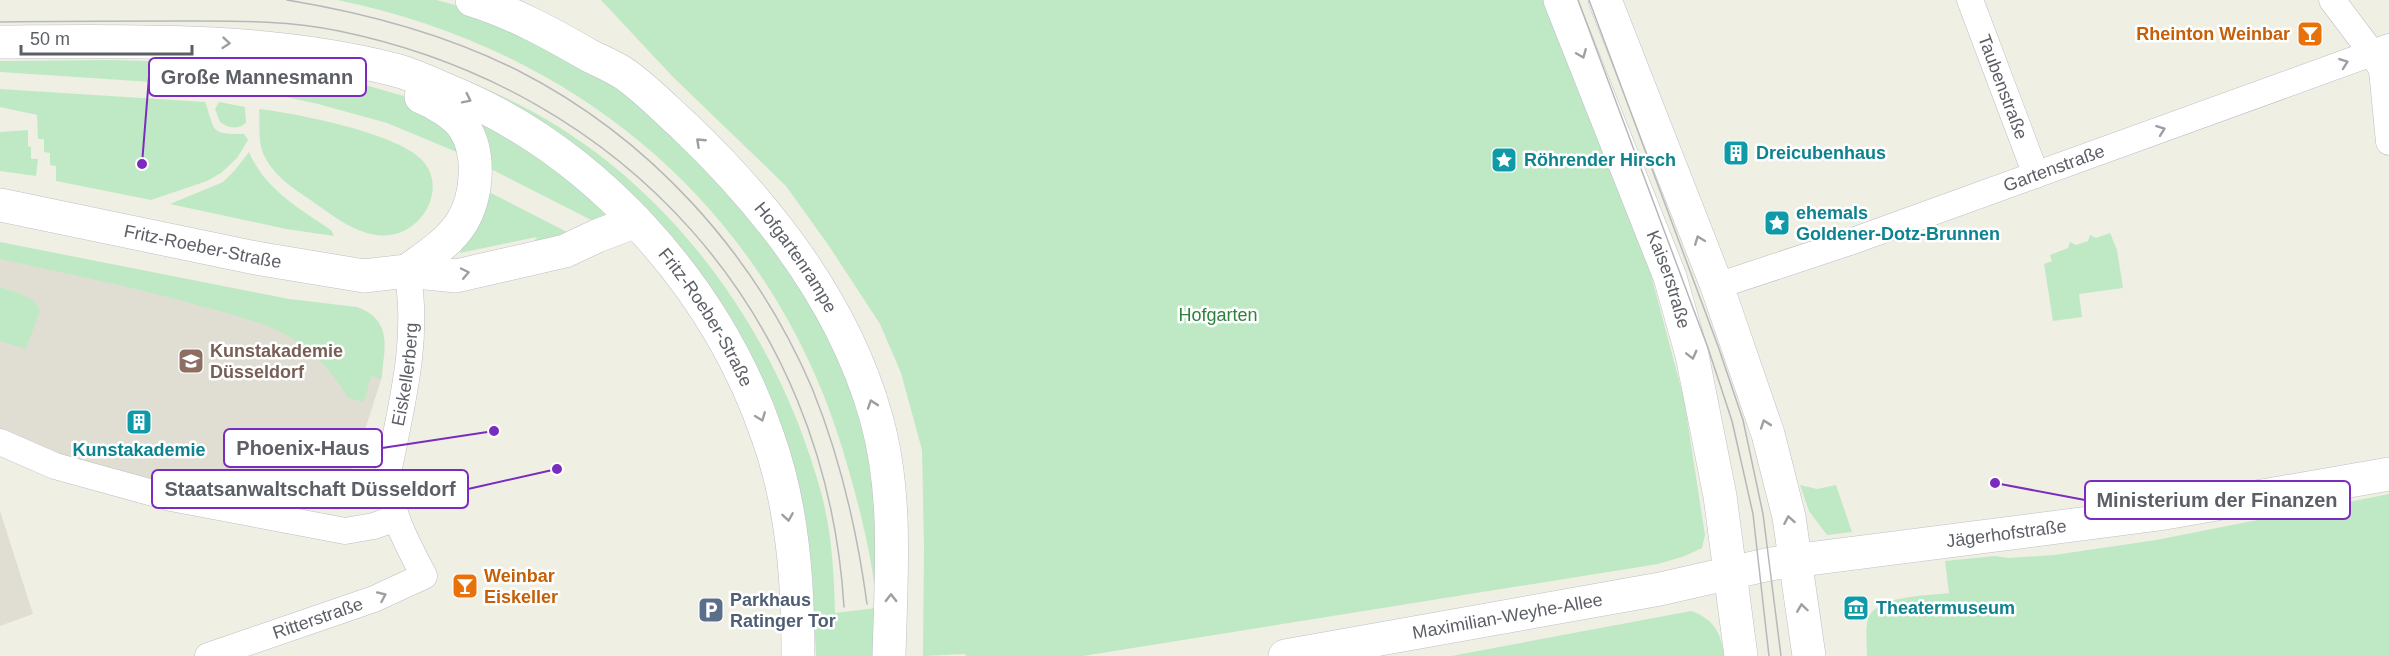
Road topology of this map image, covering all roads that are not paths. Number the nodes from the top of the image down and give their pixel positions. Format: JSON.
{"nodes":[{"id":1,"x":472,"y":0,"type":"edge"},
{"id":2,"x":520,"y":0,"type":"edge"},
{"id":3,"x":1560,"y":0,"type":"edge"},
{"id":4,"x":1605,"y":0,"type":"edge"},
{"id":5,"x":1970,"y":0,"type":"edge"},
{"id":6,"x":2332,"y":0,"type":"edge"},
{"id":7,"x":0,"y":42,"type":"edge"},
{"id":8,"x":2380,"y":50,"type":"edge"},
{"id":9,"x":332,"y":56,"type":"junction"},
{"id":10,"x":626,"y":75,"type":"junction"},
{"id":11,"x":2389,"y":142,"type":"edge"},
{"id":12,"x":2036,"y":175,"type":"junction"},
{"id":13,"x":0,"y":205,"type":"edge"},
{"id":14,"x":636,"y":221,"type":"junction"},
{"id":15,"x":407,"y":271,"type":"junction"},
{"id":16,"x":1717,"y":286,"type":"junction"},
{"id":17,"x":0,"y":442,"type":"edge"},
{"id":18,"x":2389,"y":474,"type":"edge"},
{"id":19,"x":396,"y":518,"type":"junction"},
{"id":20,"x":1795,"y":561,"type":"junction"},
{"id":21,"x":1729,"y":572,"type":"junction"},
{"id":22,"x":424,"y":576,"type":"joint"},
{"id":23,"x":208,"y":656,"type":"edge"},
{"id":24,"x":798,"y":656,"type":"edge"},
{"id":25,"x":889,"y":656,"type":"edge"},
{"id":26,"x":1285,"y":656,"type":"edge"},
{"id":27,"x":1741,"y":656,"type":"edge"},
{"id":28,"x":1809,"y":656,"type":"edge"}],
"edges":[{"from":1,"to":10,"type":"main road","name":"Hofgartenrampe"},
{"from":2,"to":10,"type":"main road"},
{"from":3,"to":21,"type":"main road","name":"Kaiserstraße","one_way":true},
{"from":16,"to":4,"type":"main road","one_way":true},
{"from":5,"to":12,"type":"street","name":"Taubenstraße"},
{"from":6,"to":8,"type":"street"},
{"from":7,"to":9,"type":"main road","one_way":true},
{"from":8,"to":11,"type":"street"},
{"from":12,"to":8,"type":"street","name":"Gartenstraße","one_way":true},
{"from":9,"to":14,"type":"main road","one_way":true},
{"from":9,"to":15,"type":"main road"},
{"from":25,"to":10,"type":"main road","name":"Hofgartenrampe","one_way":true},
{"from":12,"to":16,"type":"street","name":"Gartenstraße"},
{"from":13,"to":15,"type":"main road","name":"Fritz-Roeber-Straße"},
{"from":15,"to":14,"type":"main road","name":"Fritz-Roeber-Straße","one_way":true},
{"from":14,"to":24,"type":"main road","name":"Fritz-Roeber-Straße","one_way":true},
{"from":15,"to":19,"type":"street","name":"Eiskellerberg"},
{"from":20,"to":16,"type":"main road","one_way":true},
{"from":17,"to":19,"type":"street"},
{"from":18,"to":20,"type":"main road","name":"Jägerhofstraße"},
{"from":19,"to":22,"type":"street","name":"Eiskellerberg"},
{"from":20,"to":21,"type":"main road","name":"Jägerhofstraße"},
{"from":28,"to":20,"type":"main road","one_way":true},
{"from":21,"to":26,"type":"main road","name":"Maximilian-Weyhe-Allee"},
{"from":21,"to":27,"type":"main road","name":"Kaiserstraße"},
{"from":23,"to":22,"type":"street","name":"Ritterstraße","one_way":true}]}
